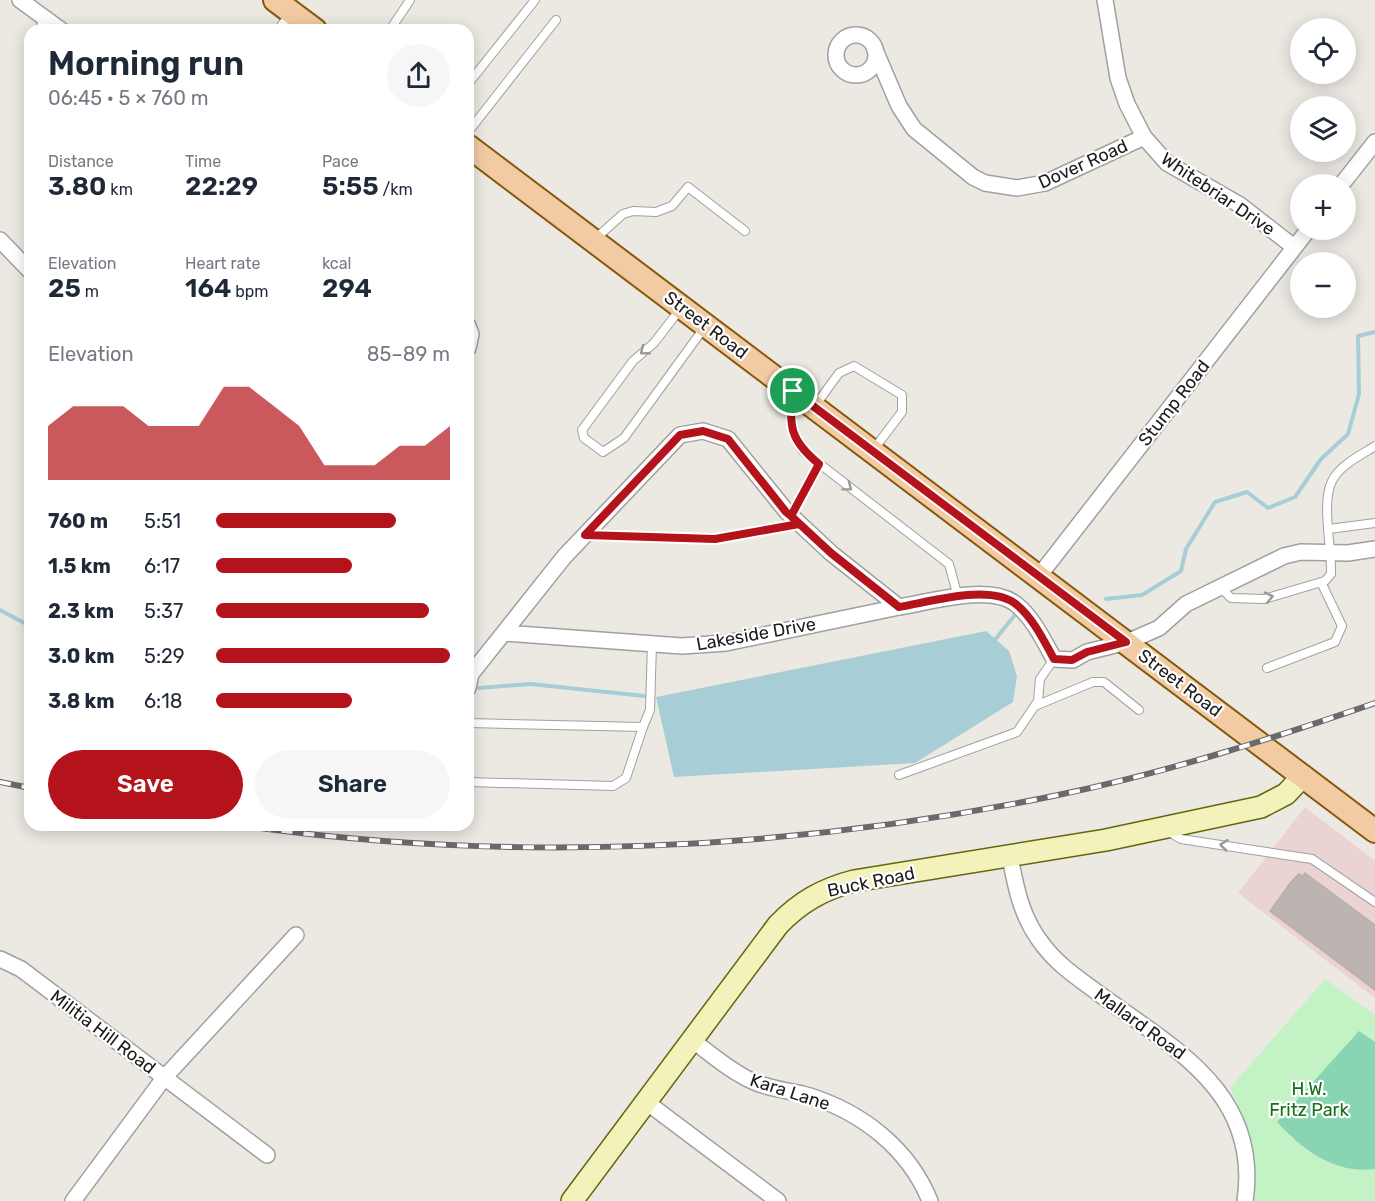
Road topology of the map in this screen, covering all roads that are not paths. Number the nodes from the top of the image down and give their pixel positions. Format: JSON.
{"nodes":[{"id":1,"x":20,"y":0,"type":"edge"},
{"id":2,"x":410,"y":0,"type":"edge"},
{"id":3,"x":535,"y":0,"type":"edge"},
{"id":4,"x":1105,"y":0,"type":"edge"},
{"id":5,"x":282,"y":14,"type":"edge"},
{"id":6,"x":556,"y":20,"type":"dead end"},
{"id":7,"x":44,"y":24,"type":"edge"},
{"id":8,"x":303,"y":24,"type":"edge"},
{"id":9,"x":394,"y":24,"type":"edge"},
{"id":10,"x":875,"y":50,"type":"dead end"},
{"id":11,"x":474,"y":76,"type":"edge"},
{"id":12,"x":474,"y":124,"type":"edge"},
{"id":13,"x":1144,"y":137,"type":"junction"},
{"id":14,"x":1375,"y":142,"type":"edge"},
{"id":15,"x":474,"y":150,"type":"edge"},
{"id":16,"x":1350,"y":174,"type":"edge"},
{"id":17,"x":745,"y":231,"type":"dead end"},
{"id":18,"x":0,"y":240,"type":"edge"},
{"id":19,"x":594,"y":240,"type":"junction"},
{"id":20,"x":1300,"y":240,"type":"edge"},
{"id":21,"x":1294,"y":247,"type":"junction"},
{"id":22,"x":24,"y":265,"type":"edge"},
{"id":23,"x":682,"y":307,"type":"junction"},
{"id":24,"x":706,"y":325,"type":"junction"},
{"id":25,"x":793,"y":391,"type":"junction"},
{"id":26,"x":814,"y":407,"type":"junction"},
{"id":27,"x":1375,"y":446,"type":"edge"},
{"id":28,"x":873,"y":451,"type":"junction"},
{"id":29,"x":819,"y":464,"type":"junction"},
{"id":30,"x":795,"y":520,"type":"junction"},
{"id":31,"x":1375,"y":523,"type":"edge"},
{"id":32,"x":1329,"y":529,"type":"junction"},
{"id":33,"x":585,"y":535,"type":"junction"},
{"id":34,"x":1375,"y":549,"type":"edge"},
{"id":35,"x":1331,"y":552,"type":"junction"},
{"id":36,"x":1039,"y":576,"type":"junction"},
{"id":37,"x":1321,"y":582,"type":"junction"},
{"id":38,"x":1220,"y":587,"type":"junction"},
{"id":39,"x":958,"y":597,"type":"junction"},
{"id":40,"x":899,"y":607,"type":"junction"},
{"id":41,"x":504,"y":633,"type":"junction"},
{"id":42,"x":1126,"y":642,"type":"junction"},
{"id":43,"x":652,"y":644,"type":"junction"},
{"id":44,"x":1054,"y":659,"type":"junction"},
{"id":45,"x":1267,"y":668,"type":"dead end"},
{"id":46,"x":474,"y":670,"type":"edge"},
{"id":47,"x":1035,"y":706,"type":"junction"},
{"id":48,"x":1139,"y":710,"type":"dead end"},
{"id":49,"x":474,"y":723,"type":"edge"},
{"id":50,"x":643,"y":727,"type":"junction"},
{"id":51,"x":899,"y":775,"type":"dead end"},
{"id":52,"x":1303,"y":776,"type":"junction"},
{"id":53,"x":474,"y":782,"type":"edge"},
{"id":54,"x":1163,"y":828,"type":"junction"},
{"id":55,"x":1375,"y":831,"type":"edge"},
{"id":56,"x":1010,"y":857,"type":"junction"},
{"id":57,"x":1375,"y":902,"type":"edge"},
{"id":58,"x":296,"y":935,"type":"dead end"},
{"id":59,"x":0,"y":959,"type":"edge"},
{"id":60,"x":692,"y":1040,"type":"junction"},
{"id":61,"x":164,"y":1077,"type":"junction"},
{"id":62,"x":645,"y":1101,"type":"junction"},
{"id":63,"x":267,"y":1155,"type":"dead end"},
{"id":64,"x":73,"y":1201,"type":"edge"},
{"id":65,"x":572,"y":1201,"type":"edge"},
{"id":66,"x":778,"y":1201,"type":"edge"},
{"id":67,"x":930,"y":1201,"type":"edge"},
{"id":68,"x":1245,"y":1201,"type":"edge"}],
"edges":[{"from":1,"to":7,"type":"street"},
{"from":2,"to":9,"type":"lane"},
{"from":3,"to":11,"type":"lane"},
{"from":4,"to":13,"type":"street","name":"Whitebriar Drive"},
{"from":5,"to":8,"type":"main road"},
{"from":6,"to":12,"type":"lane"},
{"from":10,"to":13,"type":"street","name":"Dover Road"},
{"from":13,"to":21,"type":"street","name":"Whitebriar Drive"},
{"from":14,"to":16,"type":"street"},
{"from":15,"to":19,"type":"main road","name":"Street Road"},
{"from":17,"to":19,"type":"lane"},
{"from":18,"to":22,"type":"street"},
{"from":19,"to":23,"type":"main road","name":"Street Road"},
{"from":20,"to":21,"type":"street","name":"Stump Road"},
{"from":21,"to":36,"type":"street","name":"Stump Road"},
{"from":23,"to":24,"type":"main road","name":"Street Road"},
{"from":23,"to":24,"type":"lane","one_way":true},
{"from":24,"to":25,"type":"main road","name":"Street Road"},
{"from":25,"to":26,"type":"main road","name":"Street Road"},
{"from":25,"to":29,"type":"lane"},
{"from":26,"to":28,"type":"main road","name":"Street Road"},
{"from":26,"to":28,"type":"lane"},
{"from":27,"to":32,"type":"lane"},
{"from":28,"to":36,"type":"main road","name":"Street Road"},
{"from":29,"to":30,"type":"lane"},
{"from":29,"to":39,"type":"lane","one_way":true},
{"from":30,"to":33,"type":"lane"},
{"from":30,"to":33,"type":"street"},
{"from":30,"to":40,"type":"street"},
{"from":31,"to":32,"type":"lane"},
{"from":32,"to":35,"type":"lane"},
{"from":33,"to":41,"type":"street"},
{"from":34,"to":35,"type":"street"},
{"from":35,"to":37,"type":"lane"},
{"from":35,"to":38,"type":"street"},
{"from":36,"to":42,"type":"main road","name":"Street Road"},
{"from":38,"to":37,"type":"lane","one_way":true},
{"from":37,"to":45,"type":"lane"},
{"from":38,"to":42,"type":"street"},
{"from":39,"to":40,"type":"street","name":"Lakeside Drive"},
{"from":39,"to":44,"type":"street","name":"Lakeside Drive"},
{"from":40,"to":43,"type":"street","name":"Lakeside Drive"},
{"from":41,"to":43,"type":"street","name":"Lakeside Drive"},
{"from":41,"to":46,"type":"street"},
{"from":42,"to":44,"type":"street"},
{"from":42,"to":52,"type":"main road","name":"Street Road"},
{"from":43,"to":50,"type":"lane"},
{"from":44,"to":47,"type":"lane"},
{"from":47,"to":48,"type":"lane"},
{"from":47,"to":51,"type":"lane"},
{"from":49,"to":50,"type":"lane"},
{"from":50,"to":53,"type":"lane"},
{"from":52,"to":54,"type":"street","name":"Buck Road"},
{"from":52,"to":55,"type":"main road","name":"Street Road"},
{"from":54,"to":56,"type":"street","name":"Buck Road"},
{"from":57,"to":54,"type":"lane","one_way":true},
{"from":56,"to":60,"type":"street","name":"Buck Road"},
{"from":56,"to":68,"type":"street","name":"Mallard Road"},
{"from":58,"to":61,"type":"street","name":"Militia Hill Road"},
{"from":59,"to":61,"type":"street","name":"Militia Hill Road"},
{"from":60,"to":62,"type":"street","name":"Buck Road"},
{"from":60,"to":67,"type":"street","name":"Kara Lane"},
{"from":61,"to":63,"type":"street"},
{"from":61,"to":64,"type":"street"},
{"from":62,"to":65,"type":"street","name":"Buck Road"},
{"from":62,"to":66,"type":"street"}]}
